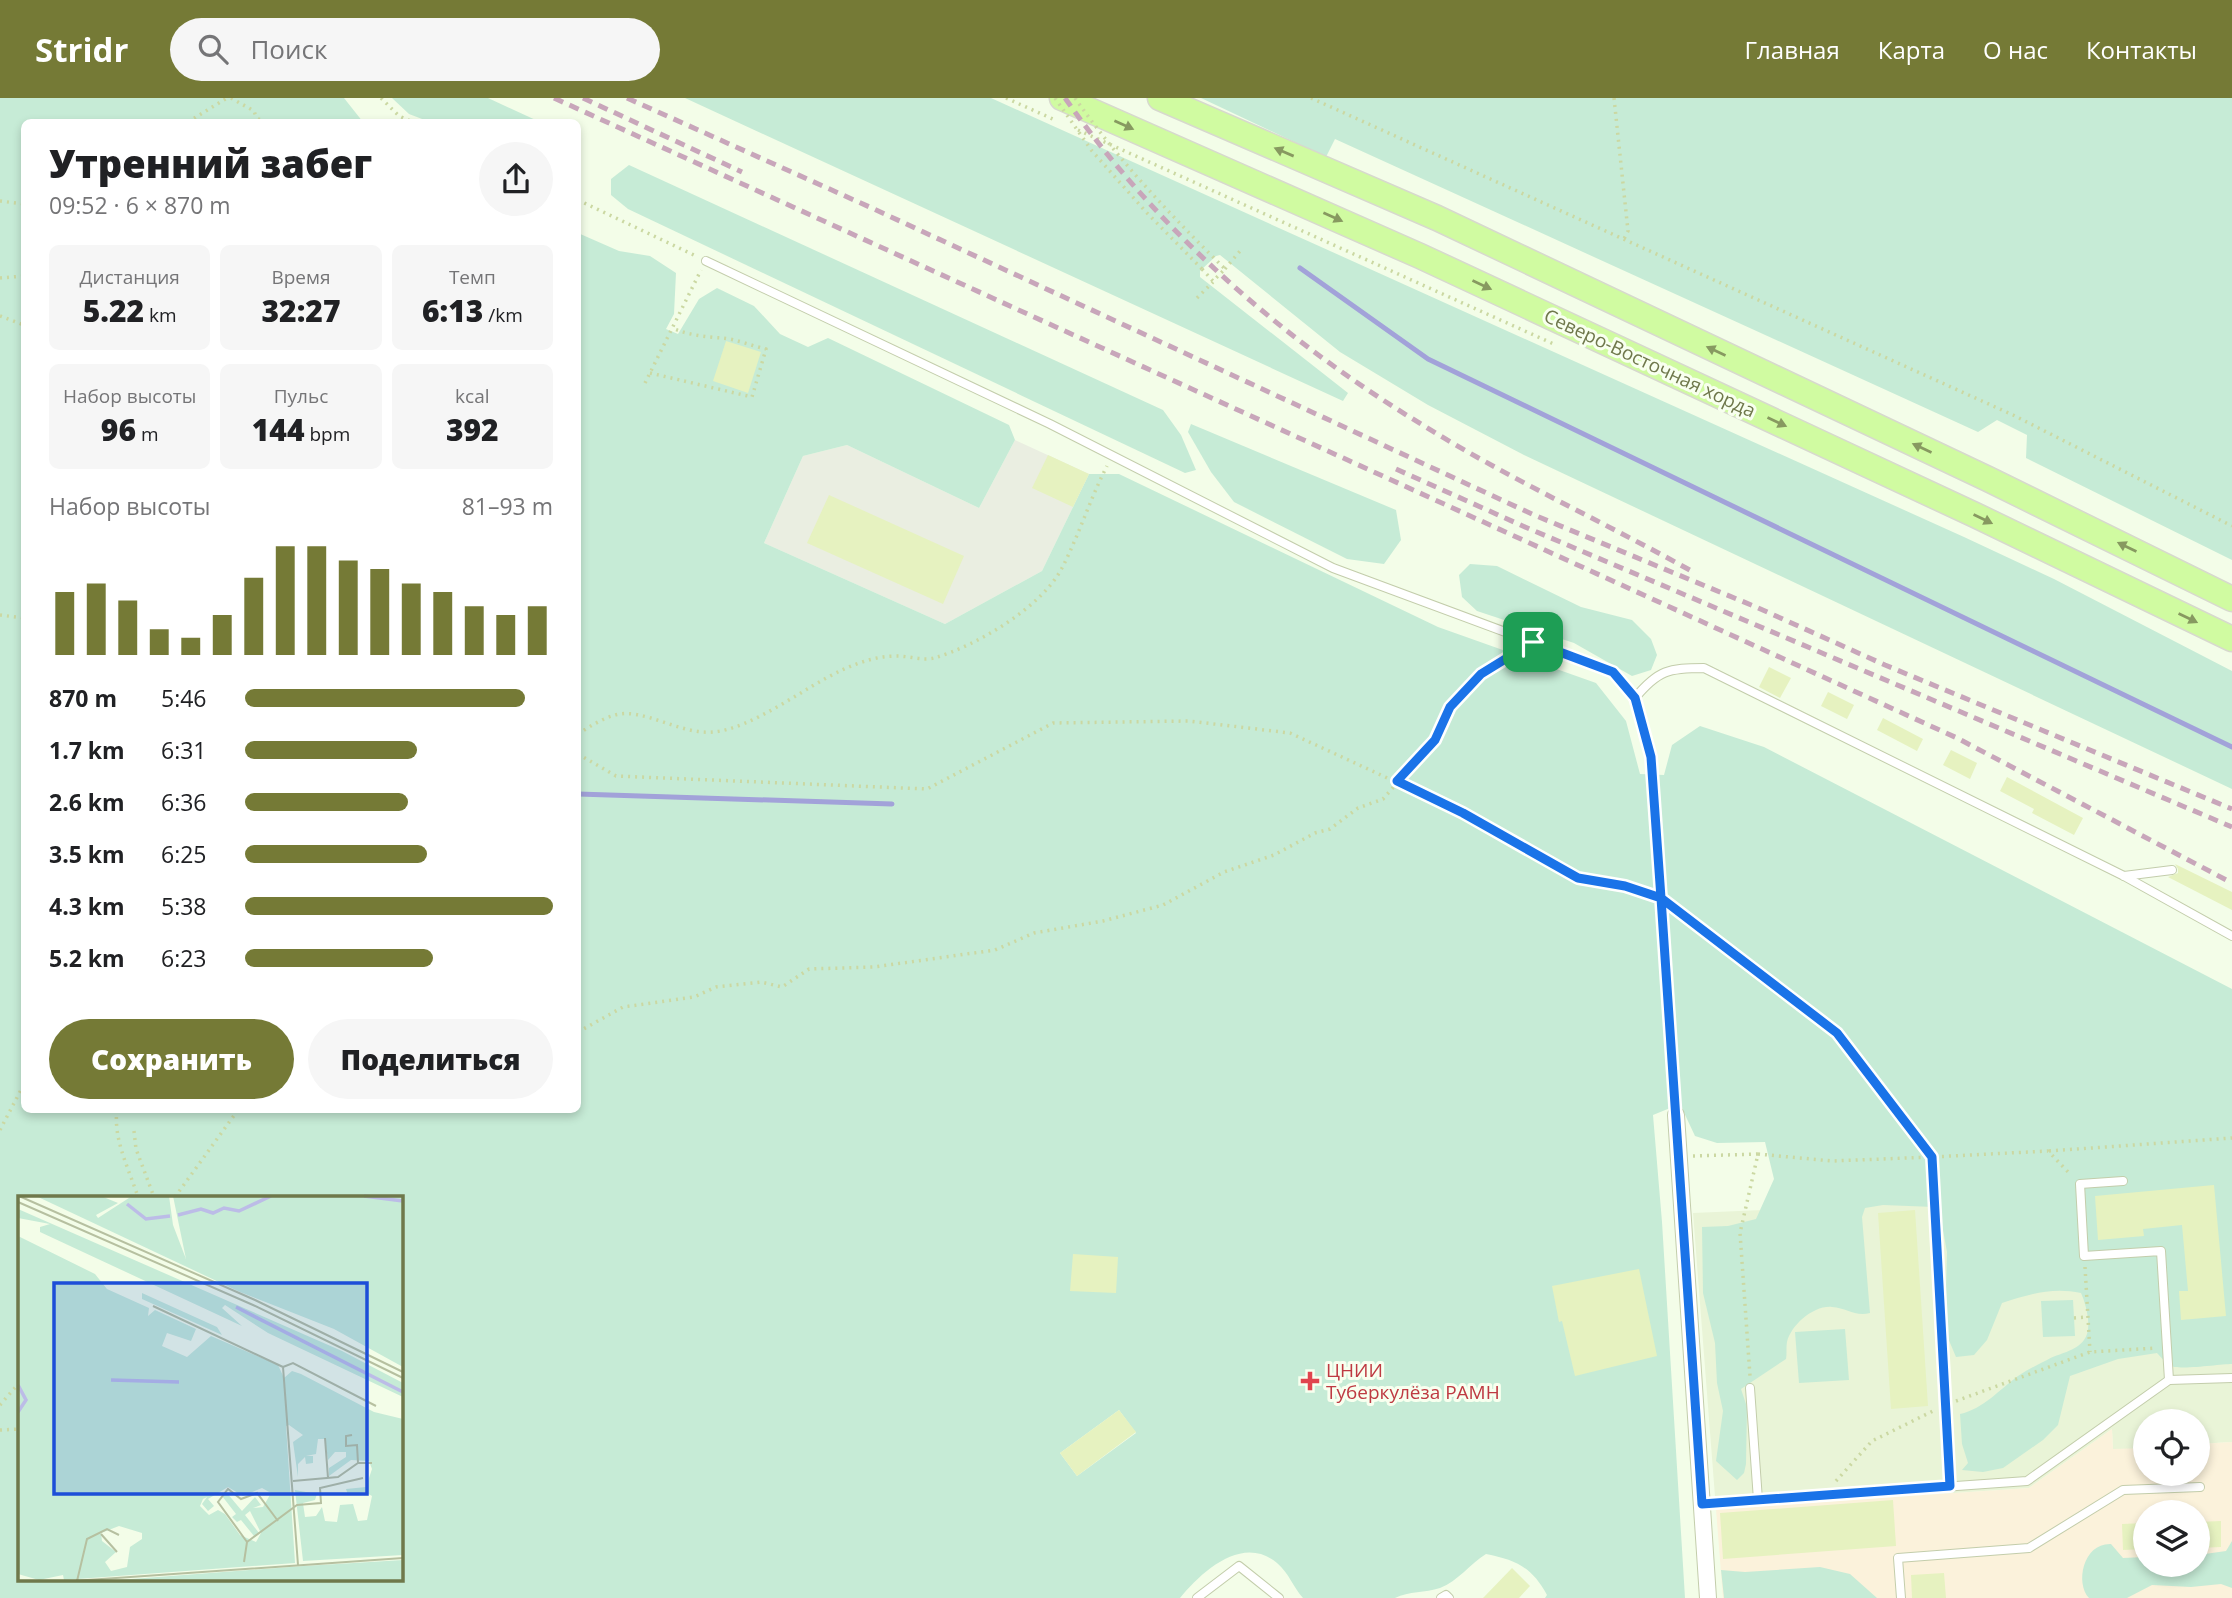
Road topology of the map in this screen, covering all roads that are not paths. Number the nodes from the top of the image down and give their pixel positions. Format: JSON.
{"nodes":[{"id":1,"x":1160,"y":98,"type":"edge"},
{"id":2,"x":1059,"y":109,"type":"edge"},
{"id":3,"x":706,"y":261,"type":"road end"},
{"id":4,"x":2232,"y":599,"type":"edge"},
{"id":5,"x":2232,"y":639,"type":"edge"},
{"id":6,"x":1635,"y":698,"type":"junction"},
{"id":7,"x":2172,"y":870,"type":"dead end"},
{"id":8,"x":2124,"y":876,"type":"junction"},
{"id":9,"x":2232,"y":936,"type":"edge"},
{"id":10,"x":1675,"y":1115,"type":"joint"},
{"id":11,"x":2123,"y":1181,"type":"dead end"},
{"id":12,"x":1934,"y":1203,"type":"road end"},
{"id":13,"x":2232,"y":1378,"type":"edge"},
{"id":14,"x":2169,"y":1380,"type":"junction"},
{"id":15,"x":1751,"y":1388,"type":"road end"},
{"id":16,"x":1950,"y":1486,"type":"junction"},
{"id":17,"x":2200,"y":1487,"type":"dead end"},
{"id":18,"x":1758,"y":1500,"type":"junction"},
{"id":19,"x":1702,"y":1504,"type":"junction"},
{"id":20,"x":1197,"y":1598,"type":"edge"},
{"id":21,"x":1279,"y":1598,"type":"edge"},
{"id":22,"x":1441,"y":1598,"type":"edge"},
{"id":23,"x":1449,"y":1598,"type":"edge"},
{"id":24,"x":1708,"y":1598,"type":"edge"},
{"id":25,"x":1900,"y":1598,"type":"edge"}],
"edges":[{"from":4,"to":1,"type":"main road","name":"Северо-Восточная хорда","one_way":true},
{"from":2,"to":5,"type":"main road","name":"Северо-Восточная хорда","one_way":true},
{"from":3,"to":6,"type":"lane"},
{"from":6,"to":8,"type":"lane"},
{"from":6,"to":10,"type":"lane"},
{"from":7,"to":8,"type":"lane"},
{"from":8,"to":9,"type":"lane"},
{"from":10,"to":19,"type":"street"},
{"from":11,"to":14,"type":"lane"},
{"from":12,"to":16,"type":"lane"},
{"from":13,"to":14,"type":"lane"},
{"from":14,"to":16,"type":"lane"},
{"from":15,"to":18,"type":"lane"},
{"from":16,"to":18,"type":"lane"},
{"from":17,"to":25,"type":"lane"},
{"from":18,"to":19,"type":"lane"},
{"from":19,"to":24,"type":"street"},
{"from":20,"to":21,"type":"lane"},
{"from":22,"to":23,"type":"lane"}]}
